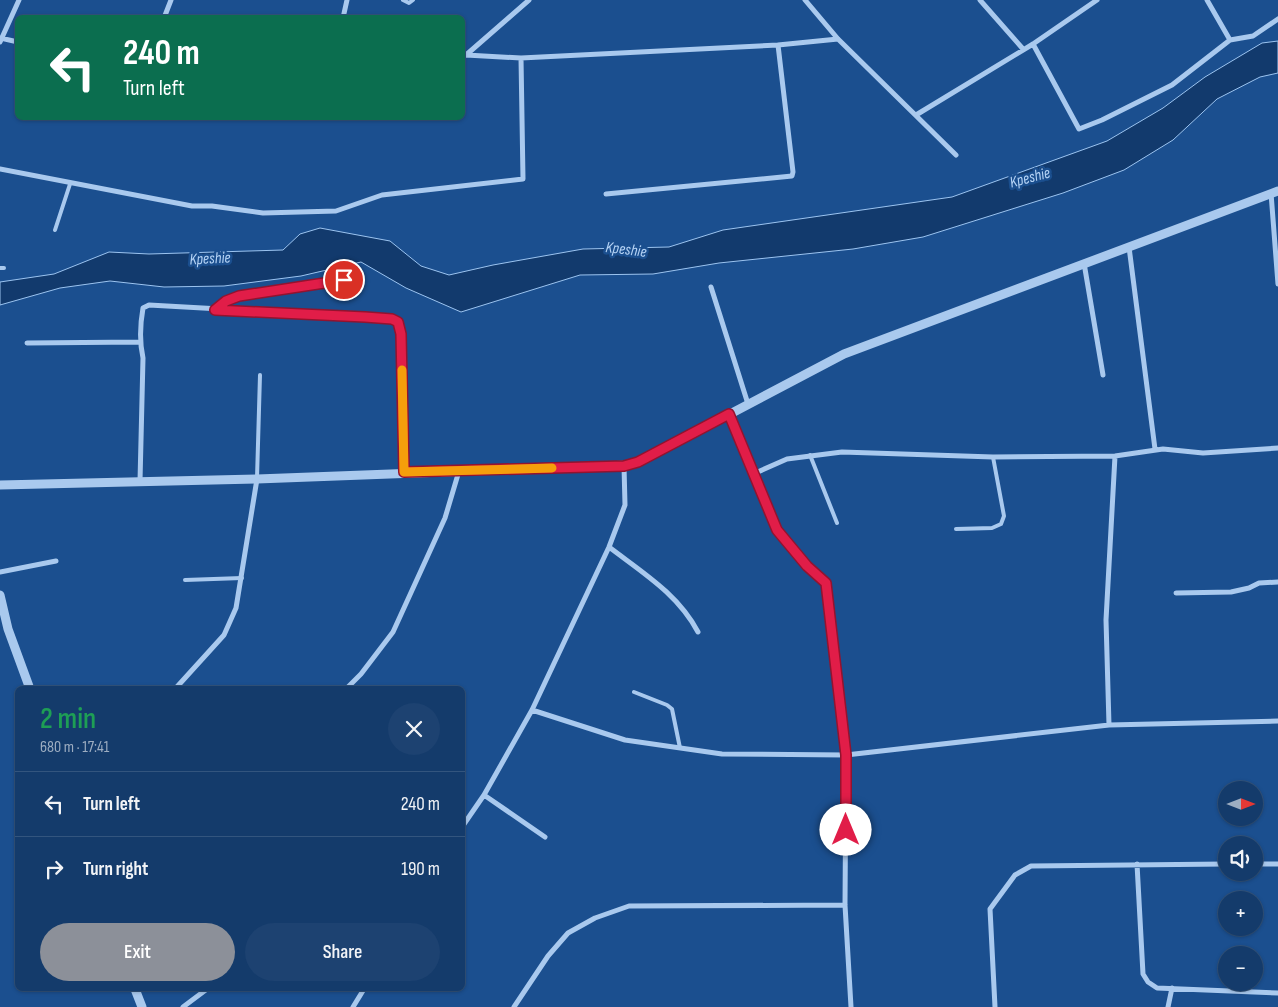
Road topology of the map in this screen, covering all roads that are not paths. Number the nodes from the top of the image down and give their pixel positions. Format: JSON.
{"nodes":[{"id":1,"x":18,"y":0,"type":"edge"},
{"id":2,"x":172,"y":0,"type":"edge"},
{"id":3,"x":347,"y":0,"type":"edge"},
{"id":4,"x":403,"y":0,"type":"edge"},
{"id":5,"x":413,"y":0,"type":"edge"},
{"id":6,"x":529,"y":0,"type":"edge"},
{"id":7,"x":805,"y":0,"type":"edge"},
{"id":8,"x":980,"y":0,"type":"edge"},
{"id":9,"x":1098,"y":0,"type":"edge"},
{"id":10,"x":1207,"y":0,"type":"edge"},
{"id":11,"x":165,"y":15,"type":"edge"},
{"id":12,"x":344,"y":15,"type":"edge"},
{"id":13,"x":1278,"y":19,"type":"edge"},
{"id":14,"x":838,"y":39,"type":"junction"},
{"id":15,"x":0,"y":40,"type":"edge"},
{"id":16,"x":1230,"y":40,"type":"junction"},
{"id":17,"x":15,"y":42,"type":"edge"},
{"id":18,"x":1032,"y":44,"type":"junction"},
{"id":19,"x":778,"y":45,"type":"junction"},
{"id":20,"x":1024,"y":49,"type":"junction"},
{"id":21,"x":465,"y":55,"type":"edge"},
{"id":22,"x":465,"y":56,"type":"edge"},
{"id":23,"x":521,"y":58,"type":"junction"},
{"id":24,"x":916,"y":115,"type":"junction"},
{"id":25,"x":956,"y":155,"type":"dead end"},
{"id":26,"x":0,"y":169,"type":"edge"},
{"id":27,"x":70,"y":184,"type":"junction"},
{"id":28,"x":1274,"y":192,"type":"edge"},
{"id":29,"x":606,"y":194,"type":"dead end"},
{"id":30,"x":55,"y":230,"type":"dead end"},
{"id":31,"x":1129,"y":247,"type":"junction"},
{"id":32,"x":1084,"y":262,"type":"junction"},
{"id":33,"x":344,"y":280,"type":"dead end"},
{"id":34,"x":1278,"y":284,"type":"edge"},
{"id":35,"x":712,"y":288,"type":"dead end"},
{"id":36,"x":215,"y":310,"type":"junction"},
{"id":37,"x":140,"y":342,"type":"junction"},
{"id":38,"x":28,"y":343,"type":"dead end"},
{"id":39,"x":260,"y":375,"type":"dead end"},
{"id":40,"x":1103,"y":376,"type":"dead end"},
{"id":41,"x":748,"y":404,"type":"junction"},
{"id":42,"x":729,"y":414,"type":"junction"},
{"id":43,"x":1278,"y":448,"type":"edge"},
{"id":44,"x":1155,"y":449,"type":"junction"},
{"id":45,"x":810,"y":456,"type":"junction"},
{"id":46,"x":1115,"y":456,"type":"junction"},
{"id":47,"x":993,"y":457,"type":"junction"},
{"id":48,"x":624,"y":466,"type":"junction"},
{"id":49,"x":459,"y":471,"type":"junction"},
{"id":50,"x":404,"y":472,"type":"junction"},
{"id":51,"x":753,"y":474,"type":"junction"},
{"id":52,"x":257,"y":479,"type":"junction"},
{"id":53,"x":140,"y":482,"type":"junction"},
{"id":54,"x":0,"y":485,"type":"edge"},
{"id":55,"x":837,"y":523,"type":"dead end"},
{"id":56,"x":956,"y":529,"type":"dead end"},
{"id":57,"x":609,"y":547,"type":"junction"},
{"id":58,"x":56,"y":561,"type":"dead end"},
{"id":59,"x":0,"y":572,"type":"edge"},
{"id":60,"x":242,"y":578,"type":"junction"},
{"id":61,"x":186,"y":580,"type":"dead end"},
{"id":62,"x":1278,"y":582,"type":"edge"},
{"id":63,"x":1176,"y":593,"type":"dead end"},
{"id":64,"x":0,"y":595,"type":"edge"},
{"id":65,"x":698,"y":632,"type":"dead end"},
{"id":66,"x":29,"y":686,"type":"edge"},
{"id":67,"x":178,"y":686,"type":"edge"},
{"id":68,"x":349,"y":686,"type":"edge"},
{"id":69,"x":634,"y":692,"type":"dead end"},
{"id":70,"x":532,"y":710,"type":"junction"},
{"id":71,"x":1278,"y":721,"type":"edge"},
{"id":72,"x":1109,"y":725,"type":"junction"},
{"id":73,"x":680,"y":748,"type":"junction"},
{"id":74,"x":846,"y":755,"type":"junction"},
{"id":75,"x":484,"y":796,"type":"junction"},
{"id":76,"x":465,"y":823,"type":"edge"},
{"id":77,"x":545,"y":838,"type":"dead end"},
{"id":78,"x":1137,"y":864,"type":"junction"},
{"id":79,"x":1218,"y":864,"type":"edge"},
{"id":80,"x":1263,"y":864,"type":"edge"},
{"id":81,"x":1278,"y":864,"type":"edge"},
{"id":82,"x":846,"y":905,"type":"junction"},
{"id":83,"x":1172,"y":988,"type":"junction"},
{"id":84,"x":137,"y":991,"type":"edge"},
{"id":85,"x":204,"y":991,"type":"edge"},
{"id":86,"x":363,"y":991,"type":"edge"},
{"id":87,"x":1278,"y":993,"type":"edge"},
{"id":88,"x":142,"y":1007,"type":"edge"},
{"id":89,"x":183,"y":1007,"type":"edge"},
{"id":90,"x":353,"y":1007,"type":"edge"},
{"id":91,"x":514,"y":1007,"type":"edge"},
{"id":92,"x":851,"y":1007,"type":"edge"},
{"id":93,"x":995,"y":1007,"type":"edge"},
{"id":94,"x":1168,"y":1007,"type":"edge"}],
"edges":[{"from":1,"to":15,"type":"street"},
{"from":2,"to":11,"type":"street"},
{"from":3,"to":12,"type":"street"},
{"from":4,"to":5,"type":"lane"},
{"from":6,"to":21,"type":"street"},
{"from":7,"to":14,"type":"street"},
{"from":8,"to":20,"type":"street"},
{"from":9,"to":18,"type":"street"},
{"from":10,"to":16,"type":"street"},
{"from":13,"to":16,"type":"street"},
{"from":14,"to":19,"type":"street"},
{"from":14,"to":24,"type":"street"},
{"from":15,"to":17,"type":"street"},
{"from":16,"to":18,"type":"street"},
{"from":18,"to":20,"type":"street"},
{"from":19,"to":23,"type":"street"},
{"from":19,"to":29,"type":"street"},
{"from":20,"to":24,"type":"street"},
{"from":22,"to":23,"type":"street"},
{"from":23,"to":27,"type":"street"},
{"from":24,"to":25,"type":"street"},
{"from":26,"to":27,"type":"street"},
{"from":27,"to":30,"type":"lane"},
{"from":28,"to":31,"type":"street"},
{"from":28,"to":34,"type":"street"},
{"from":31,"to":32,"type":"street"},
{"from":31,"to":44,"type":"street"},
{"from":32,"to":40,"type":"street"},
{"from":32,"to":41,"type":"street"},
{"from":33,"to":36,"type":"street"},
{"from":35,"to":41,"type":"street"},
{"from":36,"to":37,"type":"street"},
{"from":36,"to":50,"type":"street"},
{"from":37,"to":38,"type":"street"},
{"from":37,"to":53,"type":"street"},
{"from":39,"to":52,"type":"lane"},
{"from":41,"to":42,"type":"street"},
{"from":42,"to":48,"type":"street"},
{"from":42,"to":51,"type":"street"},
{"from":43,"to":44,"type":"street"},
{"from":44,"to":46,"type":"street"},
{"from":45,"to":47,"type":"street"},
{"from":45,"to":51,"type":"street"},
{"from":45,"to":55,"type":"lane"},
{"from":46,"to":47,"type":"street"},
{"from":46,"to":72,"type":"street"},
{"from":47,"to":56,"type":"lane"},
{"from":48,"to":49,"type":"street"},
{"from":48,"to":57,"type":"street"},
{"from":49,"to":50,"type":"street"},
{"from":49,"to":68,"type":"street"},
{"from":50,"to":52,"type":"street"},
{"from":51,"to":74,"type":"street"},
{"from":52,"to":53,"type":"street"},
{"from":52,"to":60,"type":"street"},
{"from":53,"to":54,"type":"street"},
{"from":57,"to":65,"type":"street"},
{"from":57,"to":70,"type":"street"},
{"from":58,"to":59,"type":"street"},
{"from":60,"to":61,"type":"lane"},
{"from":60,"to":67,"type":"street"},
{"from":62,"to":63,"type":"street"},
{"from":64,"to":66,"type":"street"},
{"from":69,"to":73,"type":"lane"},
{"from":70,"to":73,"type":"street"},
{"from":70,"to":75,"type":"street"},
{"from":71,"to":72,"type":"street"},
{"from":72,"to":74,"type":"street"},
{"from":73,"to":74,"type":"street"},
{"from":74,"to":82,"type":"street"},
{"from":75,"to":76,"type":"street"},
{"from":75,"to":77,"type":"street"},
{"from":78,"to":79,"type":"street"},
{"from":78,"to":83,"type":"street"},
{"from":78,"to":93,"type":"street"},
{"from":80,"to":81,"type":"street"},
{"from":82,"to":91,"type":"street"},
{"from":82,"to":92,"type":"street"},
{"from":83,"to":87,"type":"street"},
{"from":83,"to":94,"type":"street"},
{"from":84,"to":88,"type":"street"},
{"from":85,"to":89,"type":"street"},
{"from":86,"to":90,"type":"street"}]}
